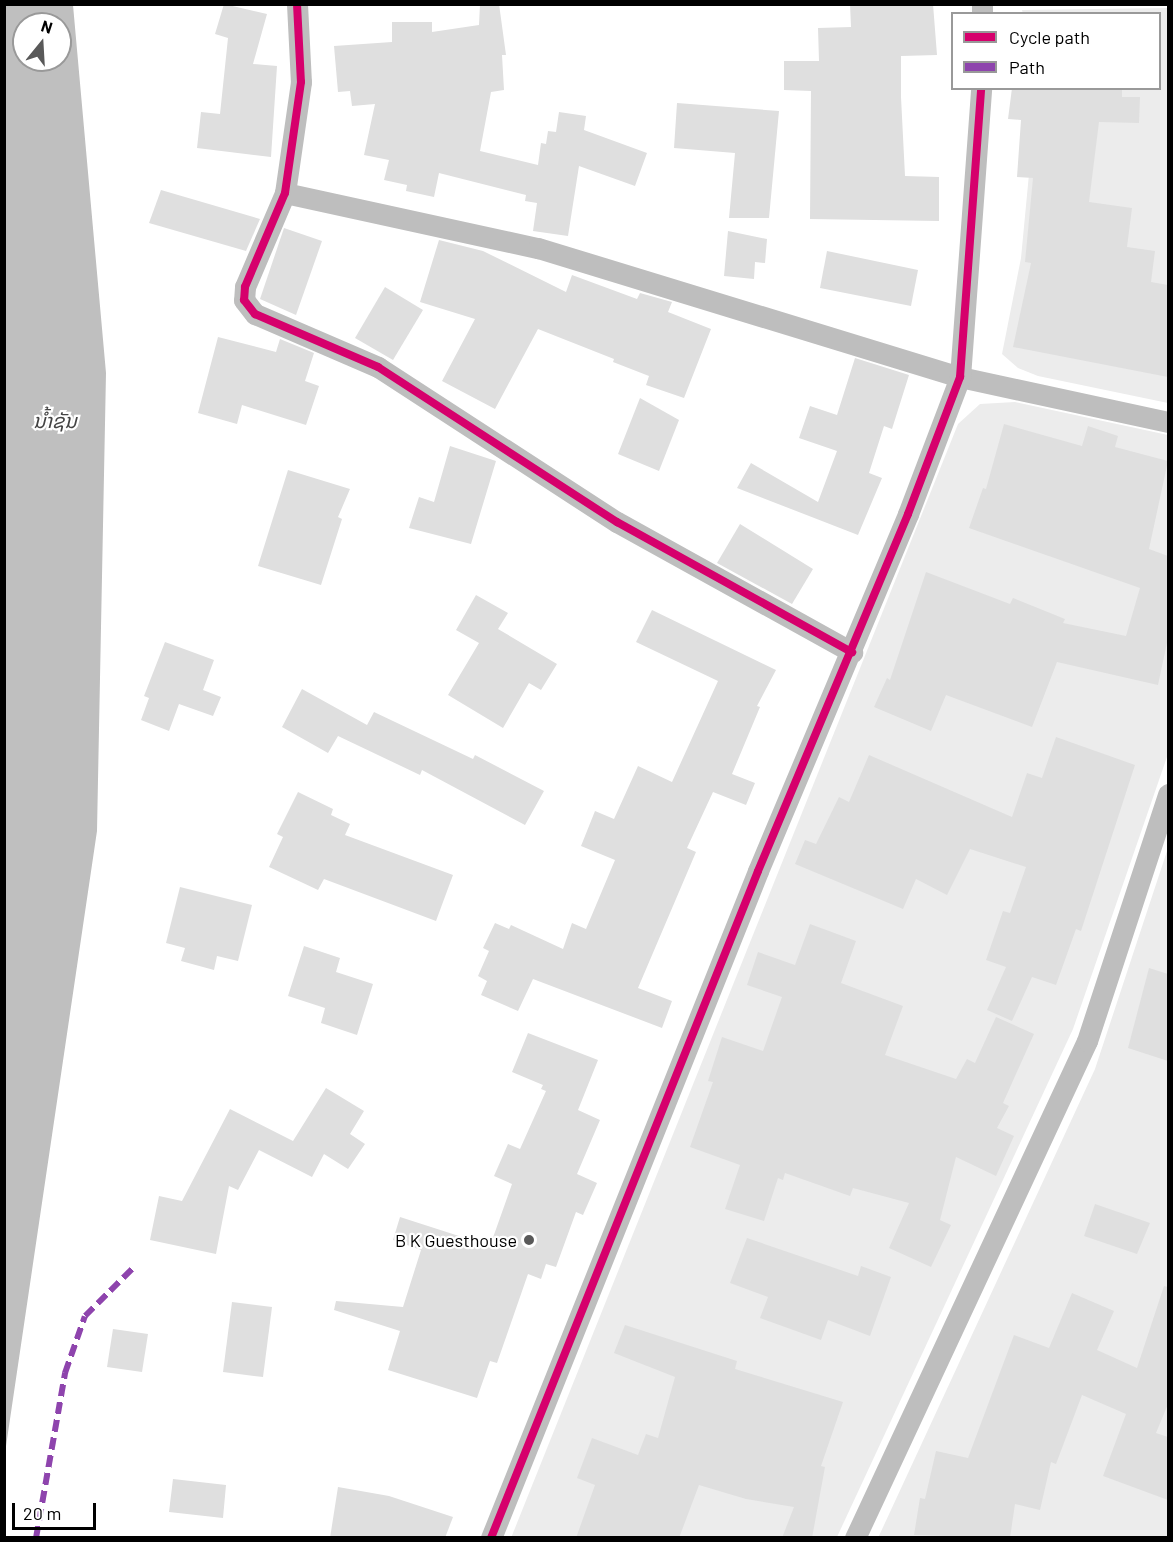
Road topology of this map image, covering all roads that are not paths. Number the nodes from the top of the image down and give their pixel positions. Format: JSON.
{"nodes":[{"id":1,"x":297,"y":4,"type":"edge"},
{"id":2,"x":981,"y":90,"type":"edge"},
{"id":3,"x":285,"y":193,"type":"junction"},
{"id":4,"x":960,"y":377,"type":"junction"},
{"id":5,"x":1168,"y":422,"type":"edge"},
{"id":6,"x":852,"y":652,"type":"junction"},
{"id":7,"x":1168,"y":794,"type":"edge"},
{"id":8,"x":491,"y":1538,"type":"edge"},
{"id":9,"x":855,"y":1538,"type":"edge"}],
"edges":[{"from":1,"to":3,"type":"street"},
{"from":2,"to":4,"type":"street"},
{"from":3,"to":4,"type":"street"},
{"from":3,"to":6,"type":"street"},
{"from":4,"to":5,"type":"street"},
{"from":4,"to":6,"type":"street"},
{"from":6,"to":8,"type":"street"},
{"from":7,"to":9,"type":"street"}]}
